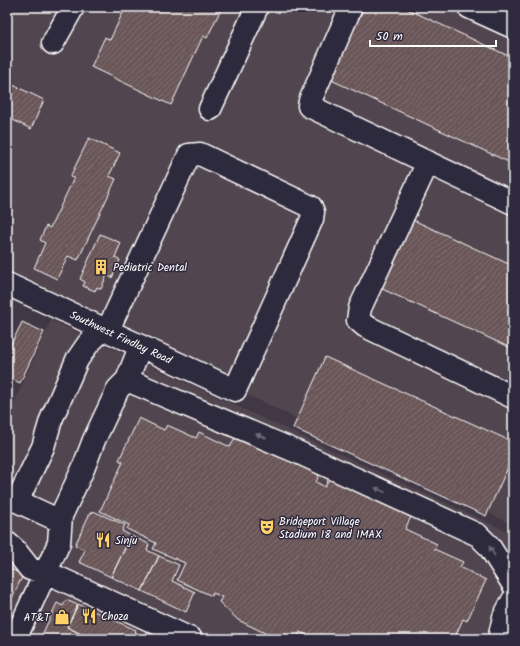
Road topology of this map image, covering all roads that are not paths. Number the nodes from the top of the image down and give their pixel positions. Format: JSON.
{"nodes":[{"id":1,"x":73,"y":7,"type":"edge"},
{"id":2,"x":257,"y":7,"type":"edge"},
{"id":3,"x":351,"y":7,"type":"edge"},
{"id":4,"x":469,"y":7,"type":"edge"},
{"id":5,"x":513,"y":27,"type":"edge"},
{"id":6,"x":53,"y":42,"type":"dead end"},
{"id":7,"x":210,"y":109,"type":"dead end"},
{"id":8,"x":428,"y":162,"type":"junction"},
{"id":9,"x":513,"y":203,"type":"edge"},
{"id":10,"x":7,"y":284,"type":"edge"},
{"id":11,"x":97,"y":326,"type":"junction"},
{"id":12,"x":140,"y":347,"type":"junction"},
{"id":13,"x":128,"y":380,"type":"junction"},
{"id":14,"x":513,"y":397,"type":"edge"},
{"id":15,"x":60,"y":521,"type":"junction"},
{"id":16,"x":7,"y":530,"type":"edge"},
{"id":17,"x":7,"y":543,"type":"edge"},
{"id":18,"x":46,"y":572,"type":"junction"},
{"id":19,"x":513,"y":584,"type":"edge"},
{"id":20,"x":513,"y":600,"type":"edge"},
{"id":21,"x":15,"y":639,"type":"edge"},
{"id":22,"x":191,"y":639,"type":"edge"},
{"id":23,"x":499,"y":639,"type":"edge"}],
"edges":[{"from":1,"to":6,"type":"street"},
{"from":2,"to":7,"type":"street"},
{"from":3,"to":8,"type":"street"},
{"from":4,"to":5,"type":"street"},
{"from":8,"to":9,"type":"street"},
{"from":8,"to":14,"type":"street"},
{"from":10,"to":11,"type":"street","name":"Southwest Findlay Road"},
{"from":11,"to":12,"type":"street","name":"Southwest Findlay Road"},
{"from":11,"to":12,"type":"street","name":"Southwest Findlay Road"},
{"from":11,"to":15,"type":"street"},
{"from":12,"to":13,"type":"street"},
{"from":13,"to":15,"type":"street"},
{"from":19,"to":13,"type":"street","one_way":true},
{"from":15,"to":18,"type":"street"},
{"from":16,"to":18,"type":"street"},
{"from":17,"to":18,"type":"street"},
{"from":18,"to":21,"type":"street"},
{"from":18,"to":22,"type":"street"},
{"from":20,"to":23,"type":"street"}]}
